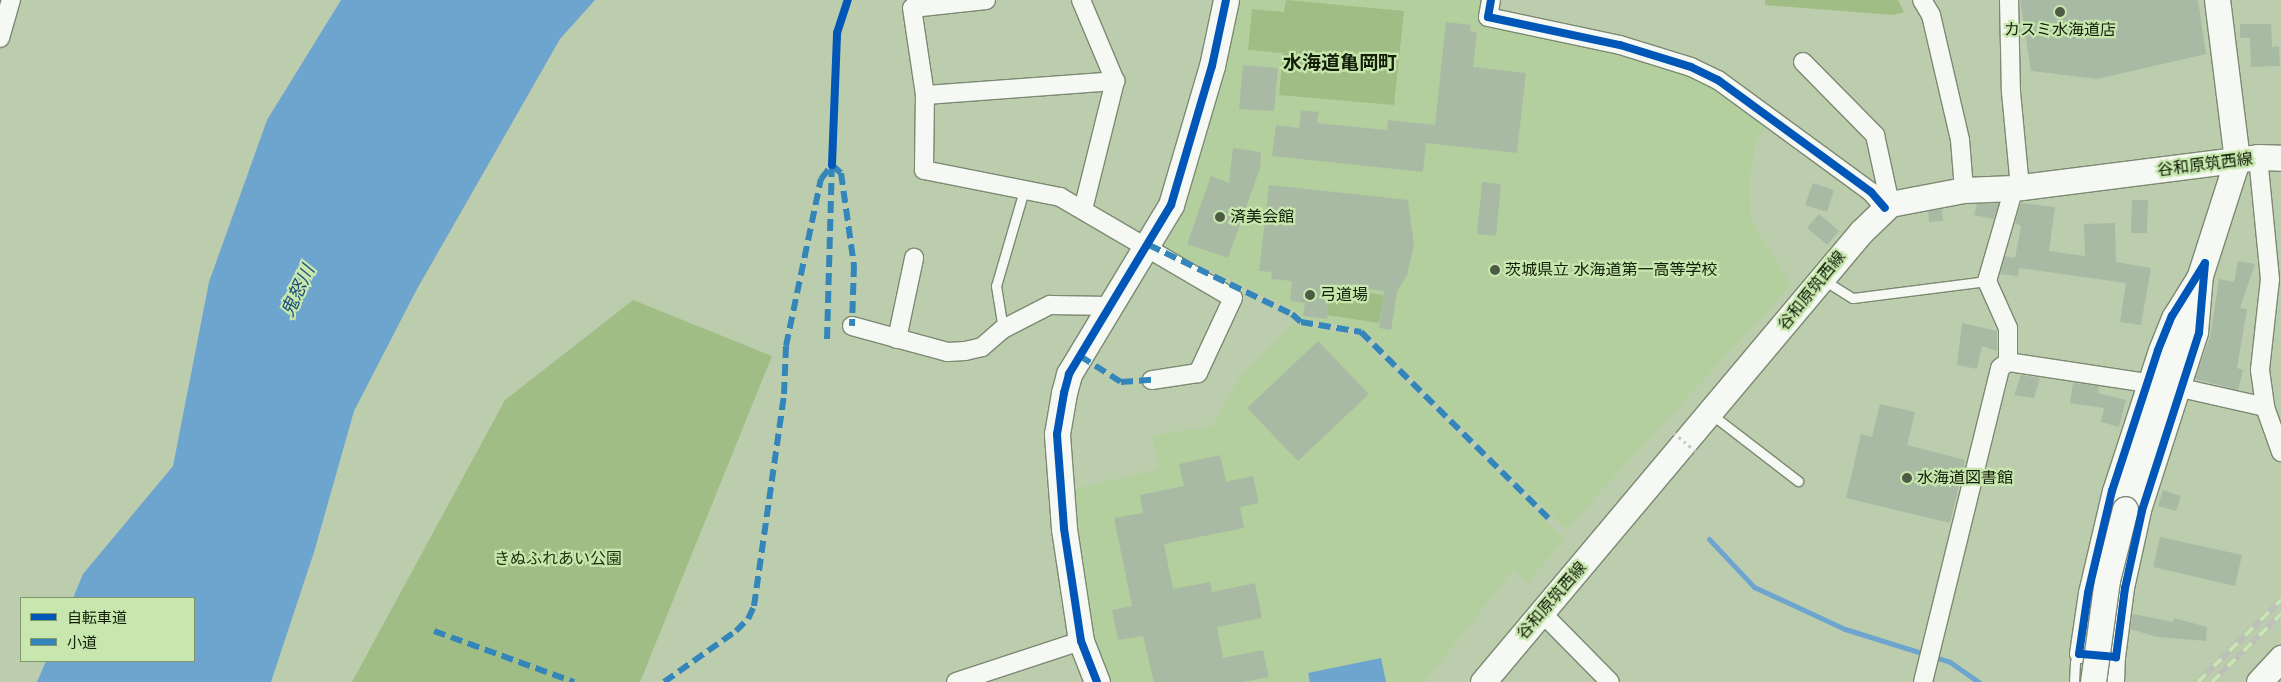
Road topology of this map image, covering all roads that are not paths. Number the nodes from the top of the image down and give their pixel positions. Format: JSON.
{"nodes":[{"id":1,"x":11,"y":0,"type":"edge"},
{"id":2,"x":986,"y":0,"type":"edge"},
{"id":3,"x":1081,"y":0,"type":"edge"},
{"id":4,"x":1226,"y":0,"type":"edge"},
{"id":5,"x":1490,"y":0,"type":"edge"},
{"id":6,"x":1922,"y":0,"type":"edge"},
{"id":7,"x":2009,"y":0,"type":"edge"},
{"id":8,"x":2217,"y":0,"type":"edge"},
{"id":9,"x":0,"y":38,"type":"edge"},
{"id":10,"x":1803,"y":62,"type":"dead end"},
{"id":11,"x":1115,"y":81,"type":"junction"},
{"id":12,"x":925,"y":96,"type":"junction"},
{"id":13,"x":2259,"y":159,"type":"edge"},
{"id":14,"x":2017,"y":188,"type":"junction"},
{"id":15,"x":1024,"y":190,"type":"junction"},
{"id":16,"x":1964,"y":190,"type":"junction"},
{"id":17,"x":1888,"y":206,"type":"junction"},
{"id":18,"x":1083,"y":209,"type":"junction"},
{"id":19,"x":1147,"y":250,"type":"junction"},
{"id":20,"x":914,"y":258,"type":"dead end"},
{"id":21,"x":2205,"y":263,"type":"junction"},
{"id":22,"x":1822,"y":279,"type":"junction"},
{"id":23,"x":1987,"y":281,"type":"junction"},
{"id":24,"x":1109,"y":306,"type":"junction"},
{"id":25,"x":852,"y":326,"type":"dead end"},
{"id":26,"x":1003,"y":328,"type":"junction"},
{"id":27,"x":897,"y":338,"type":"junction"},
{"id":28,"x":2008,"y":362,"type":"junction"},
{"id":29,"x":1152,"y":380,"type":"dead end"},
{"id":30,"x":2147,"y":382,"type":"junction"},
{"id":31,"x":2181,"y":388,"type":"junction"},
{"id":32,"x":2264,"y":406,"type":"junction"},
{"id":33,"x":1710,"y":414,"type":"junction"},
{"id":34,"x":2281,"y":452,"type":"edge"},
{"id":35,"x":1798,"y":480,"type":"dead end"},
{"id":36,"x":1541,"y":612,"type":"junction"},
{"id":37,"x":1081,"y":641,"type":"junction"},
{"id":38,"x":2079,"y":654,"type":"junction"},
{"id":39,"x":2116,"y":657,"type":"junction"},
{"id":40,"x":2281,"y":658,"type":"edge"},
{"id":41,"x":956,"y":682,"type":"edge"},
{"id":42,"x":1096,"y":682,"type":"edge"},
{"id":43,"x":1483,"y":682,"type":"edge"},
{"id":44,"x":1610,"y":682,"type":"edge"},
{"id":45,"x":1923,"y":682,"type":"edge"},
{"id":46,"x":2074,"y":682,"type":"edge"},
{"id":47,"x":2093,"y":682,"type":"edge"},
{"id":48,"x":2115,"y":682,"type":"edge"},
{"id":49,"x":2259,"y":682,"type":"edge"}],
"edges":[{"from":1,"to":9,"type":"street"},
{"from":2,"to":12,"type":"street"},
{"from":3,"to":11,"type":"street"},
{"from":4,"to":19,"type":"street"},
{"from":5,"to":17,"type":"street"},
{"from":6,"to":16,"type":"street"},
{"from":7,"to":14,"type":"street"},
{"from":8,"to":13,"type":"street"},
{"from":10,"to":17,"type":"street"},
{"from":11,"to":12,"type":"street"},
{"from":11,"to":18,"type":"street"},
{"from":12,"to":15,"type":"street"},
{"from":13,"to":14,"type":"street","name":"谷和原筑西線"},
{"from":13,"to":21,"type":"street"},
{"from":13,"to":32,"type":"street"},
{"from":14,"to":16,"type":"street","name":"谷和原筑西線"},
{"from":14,"to":23,"type":"street"},
{"from":15,"to":18,"type":"street"},
{"from":15,"to":26,"type":"lane"},
{"from":16,"to":17,"type":"street","name":"谷和原筑西線"},
{"from":17,"to":22,"type":"street","name":"谷和原筑西線"},
{"from":18,"to":19,"type":"street"},
{"from":19,"to":24,"type":"street"},
{"from":19,"to":29,"type":"street"},
{"from":20,"to":27,"type":"street"},
{"from":21,"to":30,"type":"street"},
{"from":21,"to":31,"type":"street"},
{"from":21,"to":47,"type":"street","bridge":true},
{"from":22,"to":23,"type":"lane"},
{"from":22,"to":33,"type":"street","name":"谷和原筑西線"},
{"from":23,"to":28,"type":"street"},
{"from":24,"to":26,"type":"street"},
{"from":24,"to":37,"type":"street"},
{"from":25,"to":27,"type":"street"},
{"from":26,"to":27,"type":"street"},
{"from":28,"to":30,"type":"street"},
{"from":28,"to":45,"type":"street"},
{"from":30,"to":38,"type":"street"},
{"from":31,"to":32,"type":"street"},
{"from":31,"to":39,"type":"street"},
{"from":32,"to":34,"type":"street"},
{"from":33,"to":35,"type":"lane"},
{"from":33,"to":36,"type":"street","name":"谷和原筑西線"},
{"from":36,"to":43,"type":"street","name":"谷和原筑西線"},
{"from":36,"to":44,"type":"street"},
{"from":37,"to":41,"type":"street"},
{"from":37,"to":42,"type":"street"},
{"from":38,"to":39,"type":"street"},
{"from":38,"to":46,"type":"lane"},
{"from":39,"to":48,"type":"street"},
{"from":40,"to":49,"type":"street"}]}
